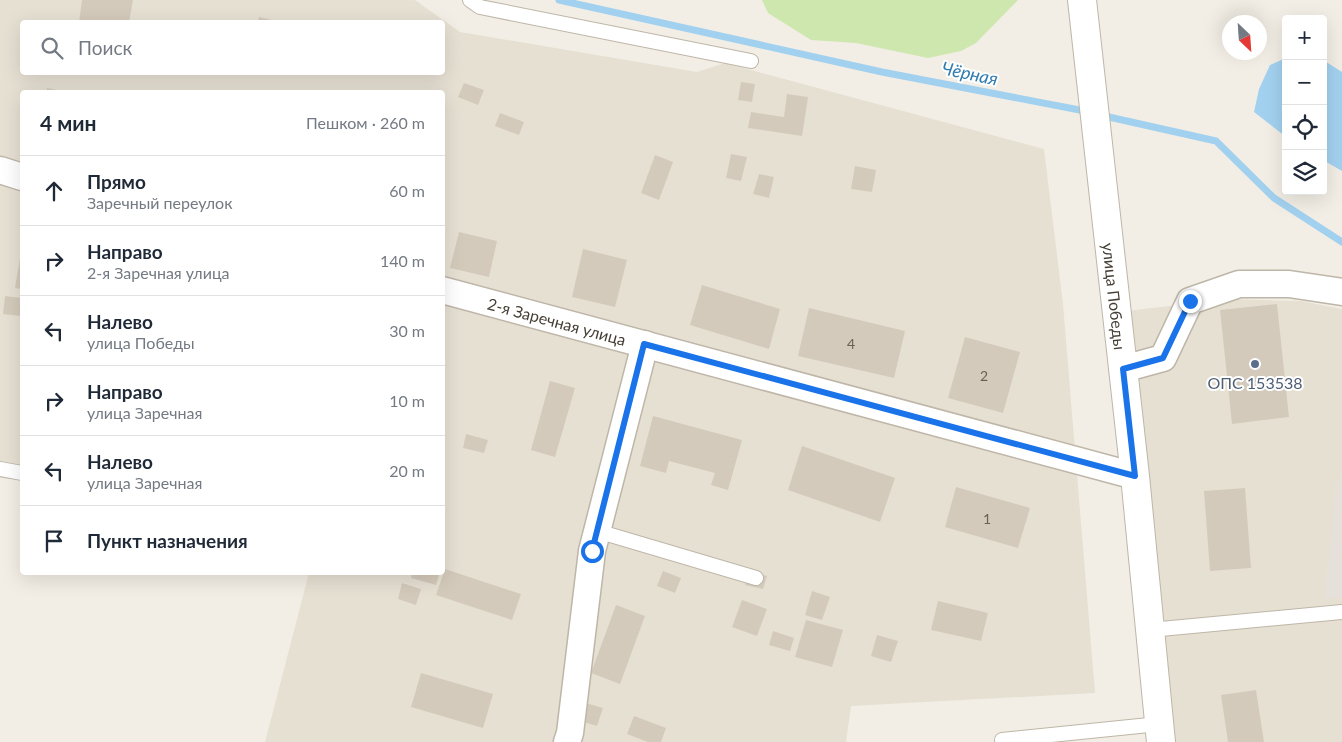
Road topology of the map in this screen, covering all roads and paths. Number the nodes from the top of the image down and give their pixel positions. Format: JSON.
{"nodes":[{"id":1,"x":470,"y":0,"type":"edge"},
{"id":2,"x":1082,"y":0,"type":"edge"},
{"id":3,"x":751,"y":61,"type":"dead end"},
{"id":4,"x":0,"y":170,"type":"edge"},
{"id":5,"x":20,"y":175,"type":"edge"},
{"id":6,"x":445,"y":291,"type":"edge"},
{"id":7,"x":1342,"y":292,"type":"edge"},
{"id":8,"x":644,"y":344,"type":"junction"},
{"id":9,"x":1123,"y":369,"type":"junction"},
{"id":10,"x":0,"y":469,"type":"edge"},
{"id":11,"x":20,"y":474,"type":"edge"},
{"id":12,"x":1135,"y":476,"type":"junction"},
{"id":13,"x":597,"y":531,"type":"junction"},
{"id":14,"x":756,"y":578,"type":"dead end"},
{"id":15,"x":1342,"y":612,"type":"edge"},
{"id":16,"x":1150,"y":630,"type":"junction"},
{"id":17,"x":1160,"y":733,"type":"edge"},
{"id":18,"x":1002,"y":740,"type":"dead end"},
{"id":19,"x":567,"y":742,"type":"edge"}],
"edges":[{"from":1,"to":3,"type":"lane"},
{"from":2,"to":9,"type":"street","name":"улица Победы"},
{"from":4,"to":5,"type":"street"},
{"from":6,"to":8,"type":"street","name":"2-я Заречная улица"},
{"from":7,"to":9,"type":"street"},
{"from":8,"to":12,"type":"street","name":"2-я Заречная улица"},
{"from":8,"to":13,"type":"street"},
{"from":9,"to":12,"type":"street","name":"улица Победы"},
{"from":10,"to":11,"type":"lane"},
{"from":12,"to":16,"type":"street","name":"улица Победы"},
{"from":13,"to":14,"type":"lane"},
{"from":13,"to":19,"type":"street"},
{"from":15,"to":16,"type":"lane"},
{"from":16,"to":17,"type":"street","name":"улица Победы"},
{"from":17,"to":18,"type":"lane"}]}
